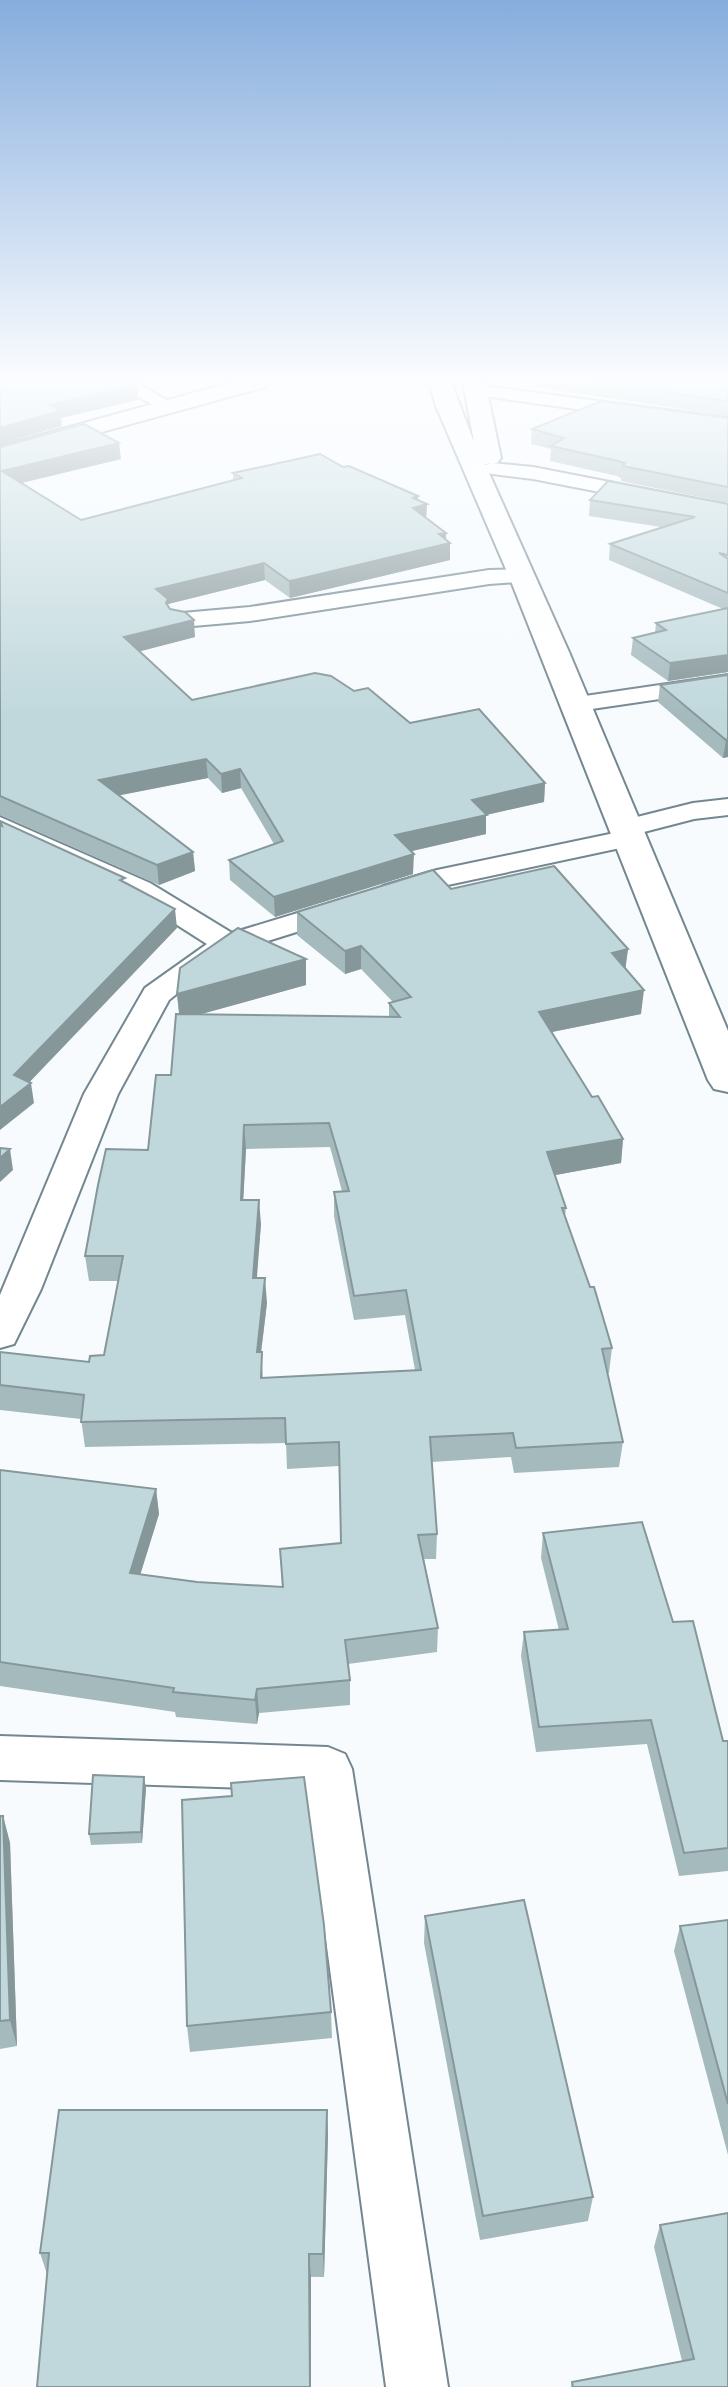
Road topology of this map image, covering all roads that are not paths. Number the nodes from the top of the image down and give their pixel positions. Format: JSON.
{"nodes":[{"id":1,"x":484,"y":493,"type":"edge"},
{"id":2,"x":502,"y":493,"type":"edge"},
{"id":3,"x":638,"y":493,"type":"edge"},
{"id":4,"x":728,"y":511,"type":"edge"},
{"id":5,"x":523,"y":576,"type":"junction"},
{"id":6,"x":182,"y":620,"type":"edge"},
{"id":7,"x":728,"y":682,"type":"edge"},
{"id":8,"x":585,"y":703,"type":"junction"},
{"id":9,"x":728,"y":807,"type":"edge"},
{"id":10,"x":0,"y":825,"type":"edge"},
{"id":11,"x":632,"y":832,"type":"junction"},
{"id":12,"x":228,"y":944,"type":"junction"},
{"id":13,"x":725,"y":1053,"type":"edge"},
{"id":14,"x":0,"y":1334,"type":"edge"},
{"id":15,"x":0,"y":1758,"type":"edge"},
{"id":16,"x":417,"y":2387,"type":"edge"}],
"edges":[{"from":1,"to":5,"type":"main road"},
{"from":2,"to":8,"type":"main road"},
{"from":3,"to":4,"type":"street"},
{"from":5,"to":6,"type":"street"},
{"from":5,"to":11,"type":"main road"},
{"from":7,"to":8,"type":"street"},
{"from":8,"to":11,"type":"main road"},
{"from":9,"to":11,"type":"street"},
{"from":10,"to":12,"type":"street"},
{"from":11,"to":12,"type":"street"},
{"from":11,"to":13,"type":"main road"},
{"from":12,"to":14,"type":"street"},
{"from":15,"to":16,"type":"street"}]}
